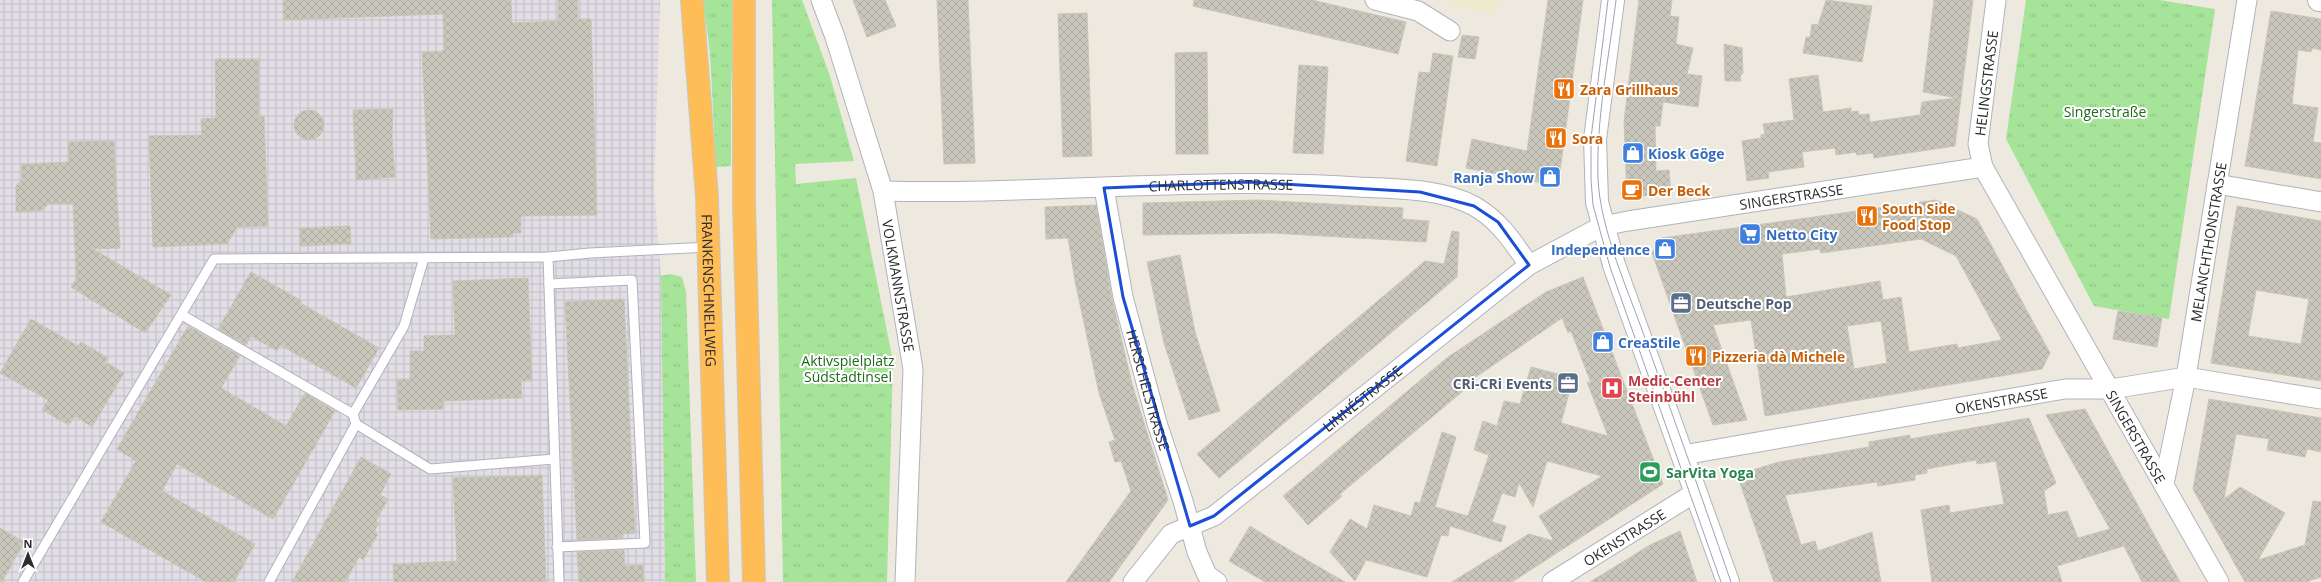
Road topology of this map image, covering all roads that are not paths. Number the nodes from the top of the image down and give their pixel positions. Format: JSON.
{"nodes":[{"id":1,"x":692,"y":0,"type":"edge"},
{"id":2,"x":744,"y":0,"type":"edge"},
{"id":3,"x":821,"y":0,"type":"edge"},
{"id":4,"x":1374,"y":0,"type":"edge"},
{"id":5,"x":1613,"y":0,"type":"edge"},
{"id":6,"x":1996,"y":0,"type":"edge"},
{"id":7,"x":2247,"y":0,"type":"edge"},
{"id":8,"x":1450,"y":31,"type":"dead end"},
{"id":9,"x":1982,"y":167,"type":"junction"},
{"id":10,"x":2217,"y":184,"type":"junction"},
{"id":11,"x":1104,"y":188,"type":"junction"},
{"id":12,"x":883,"y":191,"type":"junction"},
{"id":13,"x":2321,"y":202,"type":"edge"},
{"id":14,"x":1602,"y":226,"type":"junction"},
{"id":15,"x":709,"y":247,"type":"junction"},
{"id":16,"x":548,"y":257,"type":"junction"},
{"id":17,"x":424,"y":258,"type":"junction"},
{"id":18,"x":1529,"y":265,"type":"junction"},
{"id":19,"x":549,"y":284,"type":"junction"},
{"id":20,"x":182,"y":315,"type":"junction"},
{"id":21,"x":2186,"y":377,"type":"junction"},
{"id":22,"x":2110,"y":389,"type":"junction"},
{"id":23,"x":2321,"y":399,"type":"edge"},
{"id":24,"x":353,"y":414,"type":"junction"},
{"id":25,"x":356,"y":424,"type":"junction"},
{"id":26,"x":1683,"y":455,"type":"junction"},
{"id":27,"x":554,"y":459,"type":"junction"},
{"id":28,"x":2164,"y":484,"type":"junction"},
{"id":29,"x":1696,"y":492,"type":"junction"},
{"id":30,"x":1190,"y":526,"type":"junction"},
{"id":31,"x":557,"y":547,"type":"junction"},
{"id":32,"x":23,"y":582,"type":"edge"},
{"id":33,"x":269,"y":582,"type":"edge"},
{"id":34,"x":559,"y":582,"type":"edge"},
{"id":35,"x":718,"y":582,"type":"edge"},
{"id":36,"x":754,"y":582,"type":"edge"},
{"id":37,"x":905,"y":582,"type":"edge"},
{"id":38,"x":1134,"y":582,"type":"edge"},
{"id":39,"x":1218,"y":582,"type":"edge"},
{"id":40,"x":1552,"y":582,"type":"edge"},
{"id":41,"x":1728,"y":582,"type":"edge"},
{"id":42,"x":2219,"y":582,"type":"edge"}],
"edges":[{"from":1,"to":15,"type":"highway","name":"FRANKENSCHNELLWEG"},
{"from":2,"to":36,"type":"highway"},
{"from":3,"to":12,"type":"street","name":"VOLKMANNSTRASSE"},
{"from":4,"to":8,"type":"street"},
{"from":5,"to":14,"type":"main road"},
{"from":6,"to":9,"type":"street","name":"HELINGSTRASSE"},
{"from":7,"to":10,"type":"street","name":"MELANCHTHONSTRASSE"},
{"from":9,"to":14,"type":"street","name":"SINGERSTRASSE"},
{"from":9,"to":22,"type":"street","name":"SINGERSTRASSE"},
{"from":10,"to":13,"type":"street"},
{"from":10,"to":21,"type":"street","name":"MELANCHTHONSTRASSE"},
{"from":11,"to":12,"type":"street","name":"CHARLOTTENSTRASSE"},
{"from":11,"to":18,"type":"street","name":"CHARLOTTENSTRASSE"},
{"from":11,"to":30,"type":"street","name":"HERSCHELSTRASSE"},
{"from":12,"to":37,"type":"street","name":"VOLKMANNSTRASSE"},
{"from":14,"to":18,"type":"street","name":"LINNÉSTRASSE"},
{"from":14,"to":26,"type":"main road"},
{"from":15,"to":16,"type":"lane"},
{"from":15,"to":35,"type":"highway","name":"FRANKENSCHNELLWEG"},
{"from":16,"to":17,"type":"lane"},
{"from":16,"to":19,"type":"lane"},
{"from":17,"to":20,"type":"lane"},
{"from":17,"to":24,"type":"lane"},
{"from":18,"to":30,"type":"street","name":"LINNÉSTRASSE"},
{"from":19,"to":27,"type":"lane"},
{"from":19,"to":31,"type":"lane"},
{"from":20,"to":24,"type":"lane"},
{"from":20,"to":32,"type":"lane"},
{"from":21,"to":22,"type":"street","name":"OKENSTRASSE"},
{"from":21,"to":23,"type":"street","name":"OKENSTRASSE"},
{"from":21,"to":28,"type":"street","name":"MELANCHTHONSTRASSE"},
{"from":22,"to":26,"type":"street","name":"OKENSTRASSE"},
{"from":22,"to":28,"type":"street","name":"SINGERSTRASSE"},
{"from":24,"to":25,"type":"lane"},
{"from":25,"to":27,"type":"lane"},
{"from":25,"to":33,"type":"lane"},
{"from":26,"to":29,"type":"main road"},
{"from":27,"to":31,"type":"lane"},
{"from":28,"to":42,"type":"street","name":"SINGERSTRASSE"},
{"from":29,"to":40,"type":"street","name":"OKENSTRASSE"},
{"from":29,"to":41,"type":"main road"},
{"from":30,"to":38,"type":"street","name":"LINNÉSTRASSE"},
{"from":30,"to":39,"type":"street","name":"HERSCHELSTRASSE"},
{"from":31,"to":34,"type":"lane"}]}
